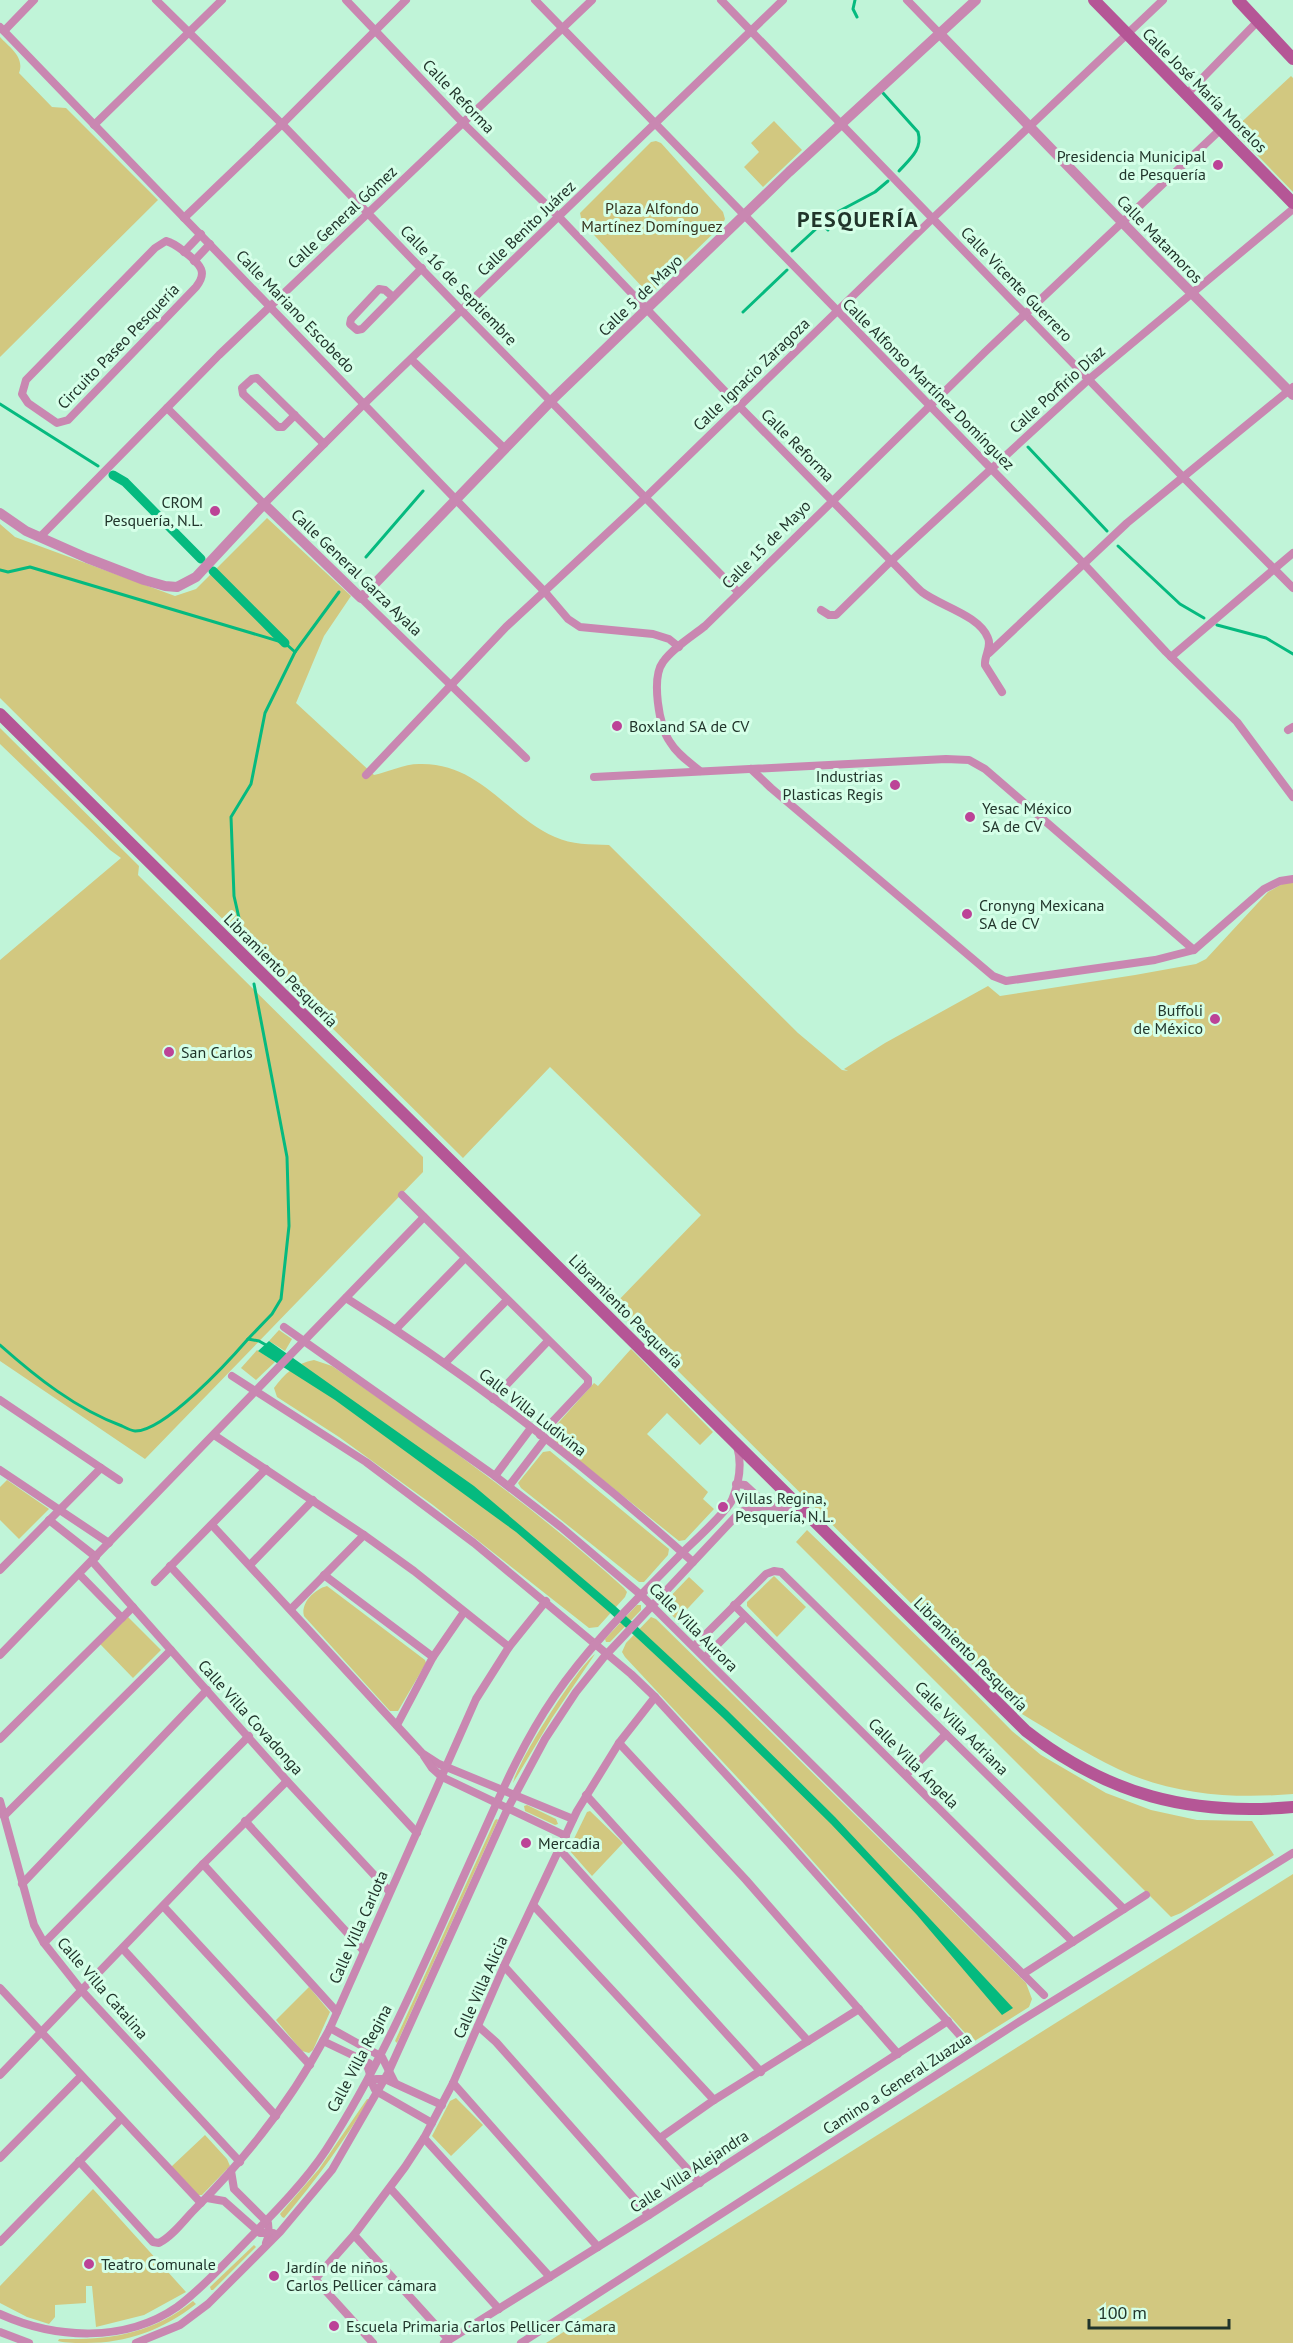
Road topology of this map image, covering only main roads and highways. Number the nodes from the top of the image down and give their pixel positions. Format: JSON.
{"nodes":[{"id":1,"x":1094,"y":0,"type":"edge"},
{"id":2,"x":1238,"y":0,"type":"edge"},
{"id":3,"x":1293,"y":57,"type":"edge"},
{"id":4,"x":1293,"y":203,"type":"edge"},
{"id":5,"x":0,"y":714,"type":"edge"},
{"id":6,"x":1293,"y":1807,"type":"edge"}],
"edges":[{"from":1,"to":4,"type":"main road","name":"Calle José María Morelos"},
{"from":2,"to":3,"type":"main road"},
{"from":5,"to":6,"type":"main road","name":"Libramiento Pesquería"}]}
